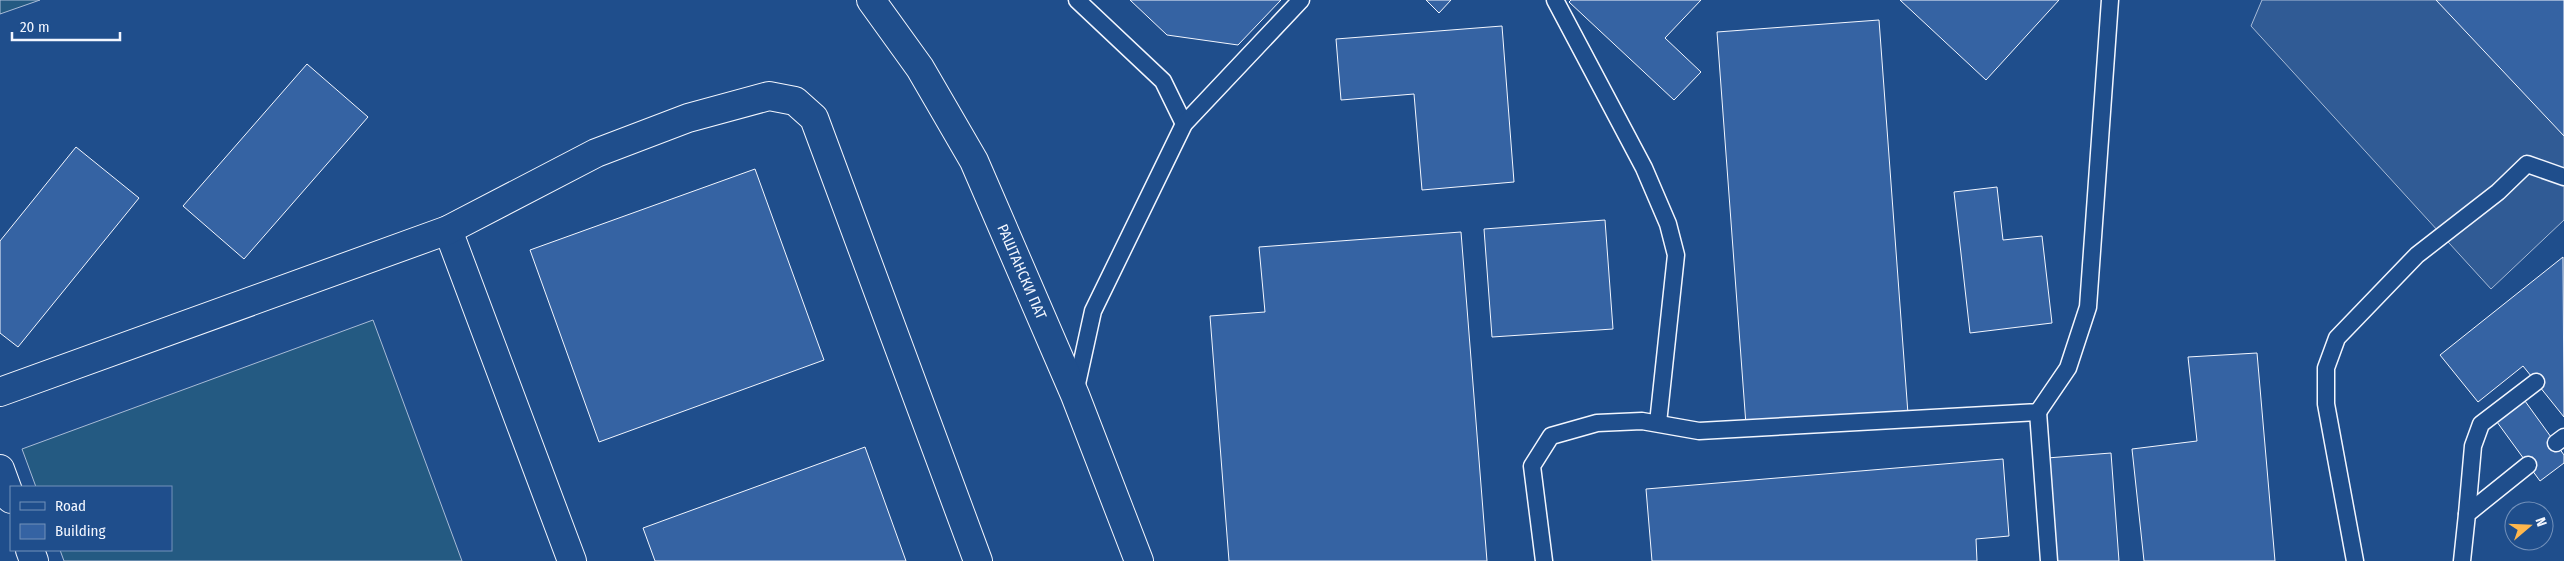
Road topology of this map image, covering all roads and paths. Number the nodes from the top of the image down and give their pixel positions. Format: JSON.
{"nodes":[{"id":1,"x":871,"y":0,"type":"edge"},
{"id":2,"x":1077,"y":0,"type":"edge"},
{"id":3,"x":1301,"y":0,"type":"edge"},
{"id":4,"x":1555,"y":0,"type":"edge"},
{"id":5,"x":2110,"y":0,"type":"edge"},
{"id":6,"x":1184,"y":124,"type":"junction"},
{"id":7,"x":2564,"y":177,"type":"edge"},
{"id":8,"x":448,"y":230,"type":"junction"},
{"id":9,"x":2536,"y":382,"type":"dead end"},
{"id":10,"x":0,"y":392,"type":"edge"},
{"id":11,"x":1075,"y":395,"type":"junction"},
{"id":12,"x":2038,"y":412,"type":"junction"},
{"id":13,"x":1658,"y":423,"type":"junction"},
{"id":14,"x":2528,"y":465,"type":"dead end"},
{"id":15,"x":0,"y":469,"type":"edge"},
{"id":16,"x":10,"y":496,"type":"edge"},
{"id":17,"x":2467,"y":514,"type":"junction"},
{"id":18,"x":572,"y":561,"type":"edge"},
{"id":19,"x":978,"y":561,"type":"edge"},
{"id":20,"x":1139,"y":561,"type":"edge"},
{"id":21,"x":1544,"y":561,"type":"edge"},
{"id":22,"x":2049,"y":561,"type":"edge"},
{"id":23,"x":2355,"y":561,"type":"edge"},
{"id":24,"x":2462,"y":561,"type":"edge"}],
"edges":[{"from":1,"to":11,"type":"street","name":"РАШТАНСКИ ПАТ"},
{"from":2,"to":6,"type":"lane"},
{"from":3,"to":6,"type":"lane"},
{"from":4,"to":13,"type":"lane"},
{"from":5,"to":12,"type":"lane"},
{"from":6,"to":11,"type":"lane"},
{"from":7,"to":23,"type":"lane"},
{"from":8,"to":10,"type":"street"},
{"from":8,"to":18,"type":"street"},
{"from":8,"to":19,"type":"street"},
{"from":9,"to":17,"type":"lane"},
{"from":11,"to":20,"type":"street","name":"РАШТАНСКИ ПАТ"},
{"from":12,"to":13,"type":"lane"},
{"from":12,"to":22,"type":"lane"},
{"from":13,"to":21,"type":"lane"},
{"from":14,"to":17,"type":"lane"},
{"from":15,"to":16,"type":"street"},
{"from":17,"to":24,"type":"lane"}]}
